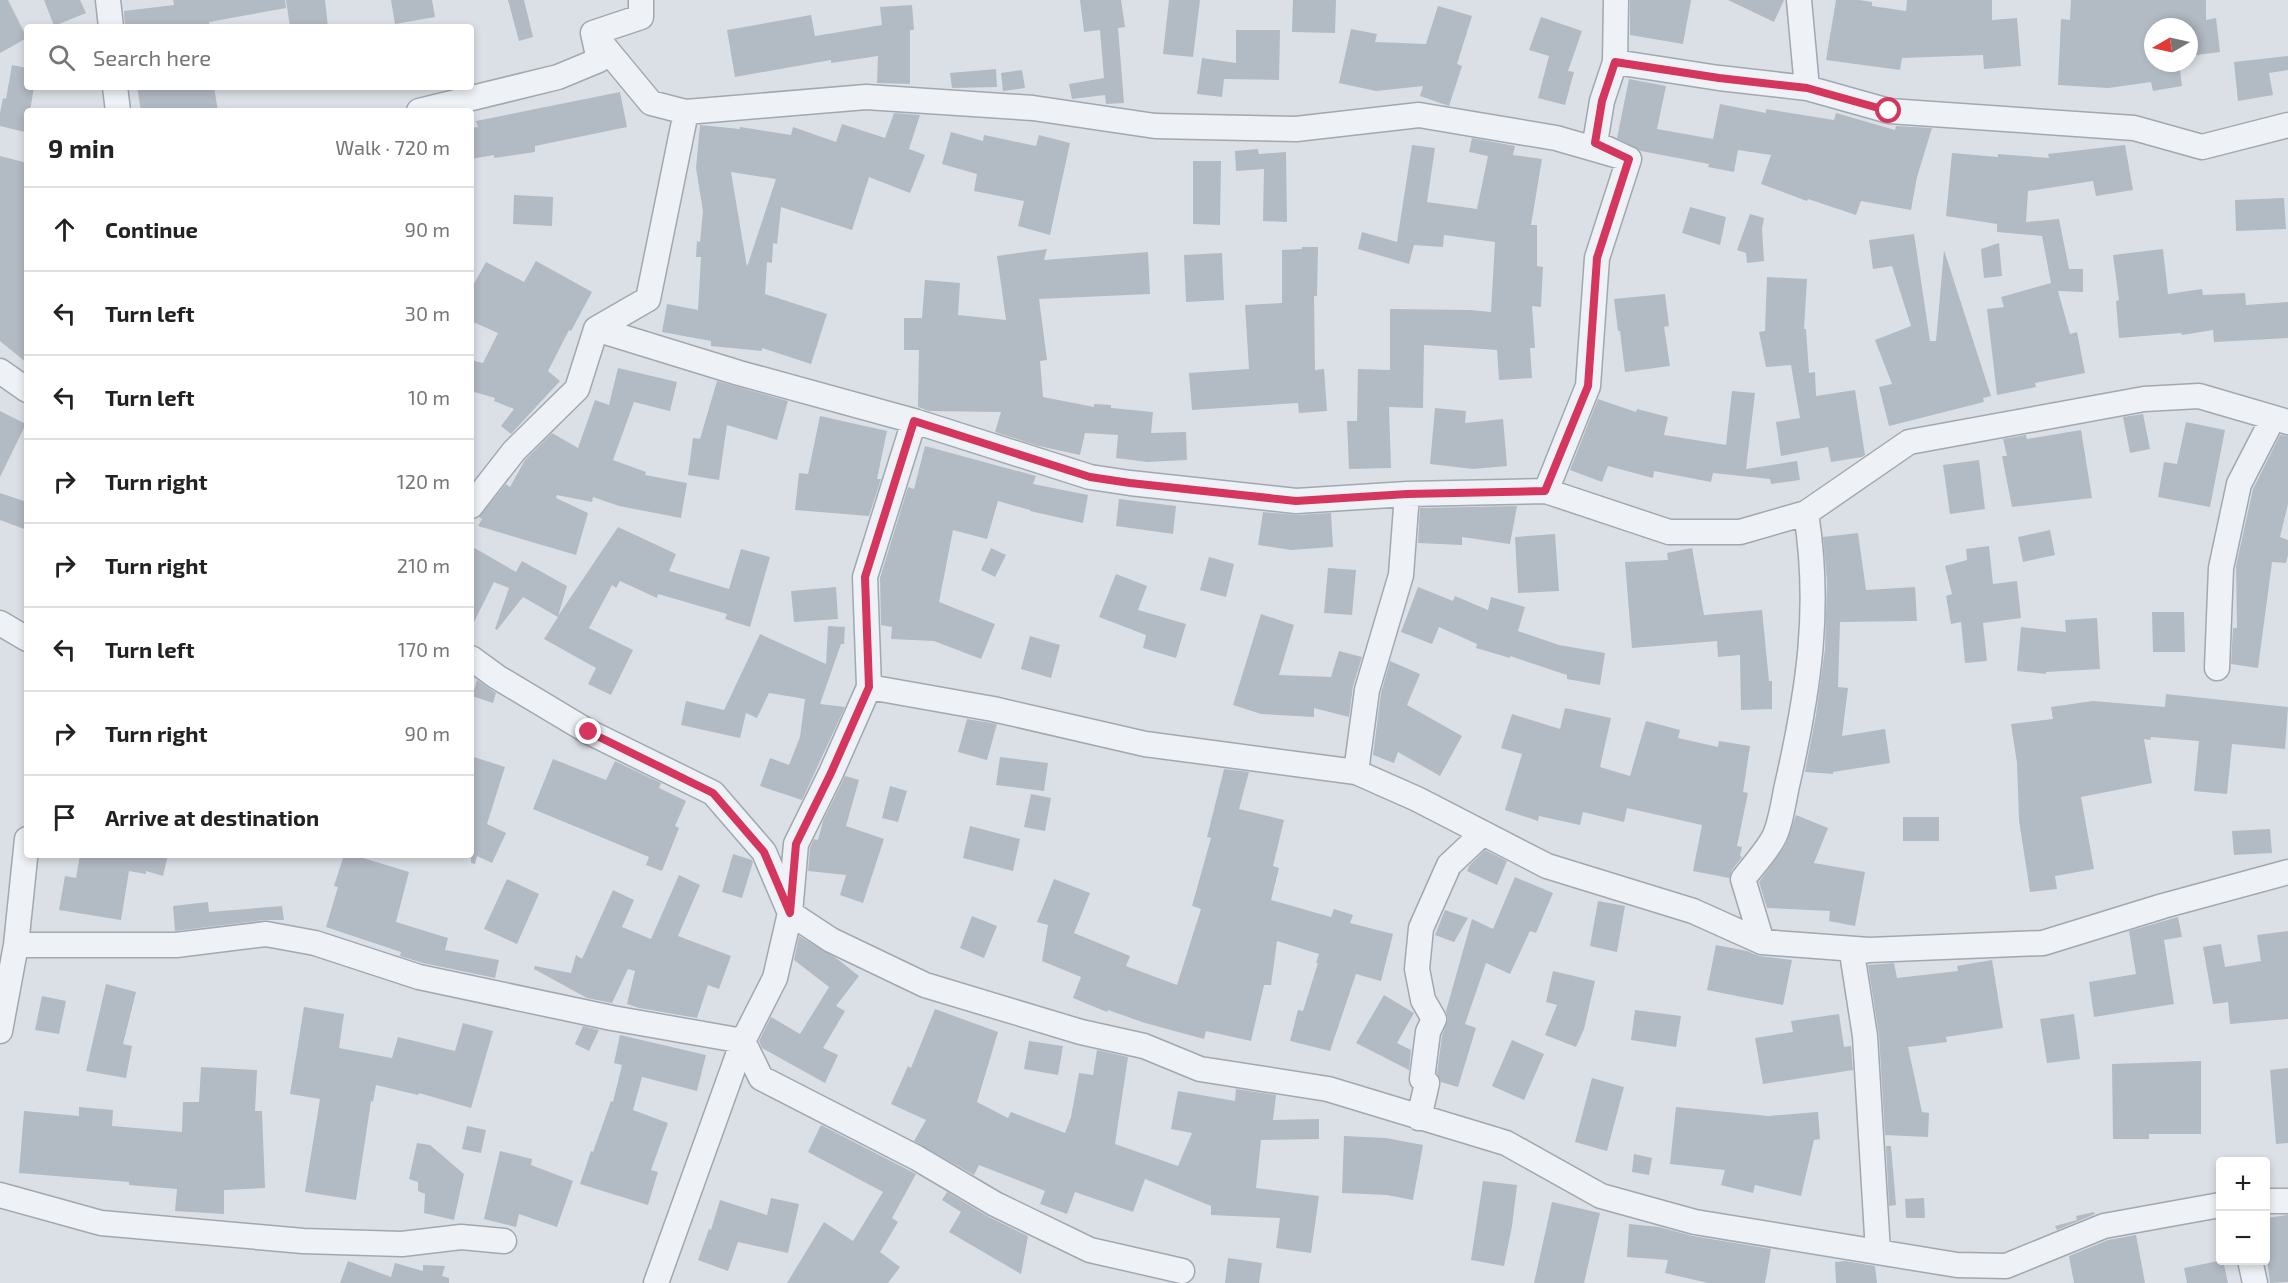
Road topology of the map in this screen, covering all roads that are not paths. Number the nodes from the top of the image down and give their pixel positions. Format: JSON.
{"nodes":[{"id":1,"x":108,"y":0,"type":"edge"},
{"id":2,"x":641,"y":0,"type":"edge"},
{"id":3,"x":1616,"y":0,"type":"edge"},
{"id":4,"x":1799,"y":0,"type":"edge"},
{"id":5,"x":111,"y":24,"type":"edge"},
{"id":6,"x":593,"y":33,"type":"junction"},
{"id":7,"x":1615,"y":62,"type":"junction"},
{"id":8,"x":1807,"y":88,"type":"junction"},
{"id":9,"x":115,"y":90,"type":"edge"},
{"id":10,"x":118,"y":108,"type":"edge"},
{"id":11,"x":431,"y":108,"type":"edge"},
{"id":12,"x":686,"y":112,"type":"junction"},
{"id":13,"x":2288,"y":124,"type":"edge"},
{"id":14,"x":1629,"y":159,"type":"junction"},
{"id":15,"x":596,"y":328,"type":"junction"},
{"id":16,"x":0,"y":371,"type":"edge"},
{"id":17,"x":24,"y":388,"type":"edge"},
{"id":18,"x":2281,"y":420,"type":"edge"},
{"id":19,"x":914,"y":421,"type":"junction"},
{"id":20,"x":1545,"y":491,"type":"junction"},
{"id":21,"x":1407,"y":494,"type":"junction"},
{"id":22,"x":474,"y":502,"type":"edge"},
{"id":23,"x":1806,"y":513,"type":"junction"},
{"id":24,"x":0,"y":623,"type":"edge"},
{"id":25,"x":24,"y":637,"type":"edge"},
{"id":26,"x":474,"y":660,"type":"edge"},
{"id":27,"x":2217,"y":668,"type":"dead end"},
{"id":28,"x":869,"y":687,"type":"junction"},
{"id":29,"x":1356,"y":772,"type":"junction"},
{"id":30,"x":1483,"y":833,"type":"junction"},
{"id":31,"x":25,"y":858,"type":"edge"},
{"id":32,"x":2288,"y":872,"type":"edge"},
{"id":33,"x":790,"y":913,"type":"junction"},
{"id":34,"x":1762,"y":942,"type":"junction"},
{"id":35,"x":16,"y":945,"type":"junction"},
{"id":36,"x":1869,"y":950,"type":"junction"},
{"id":37,"x":0,"y":1031,"type":"edge"},
{"id":38,"x":743,"y":1041,"type":"junction"},
{"id":39,"x":1419,"y":1118,"type":"junction"},
{"id":40,"x":0,"y":1195,"type":"edge"},
{"id":41,"x":2270,"y":1201,"type":"edge"},
{"id":42,"x":2288,"y":1201,"type":"edge"},
{"id":43,"x":2216,"y":1206,"type":"edge"},
{"id":44,"x":504,"y":1240,"type":"dead end"},
{"id":45,"x":1878,"y":1252,"type":"junction"},
{"id":46,"x":2251,"y":1265,"type":"edge"},
{"id":47,"x":1182,"y":1271,"type":"dead end"},
{"id":48,"x":656,"y":1283,"type":"edge"},
{"id":49,"x":2255,"y":1283,"type":"edge"}],
"edges":[{"from":1,"to":5,"type":"street"},
{"from":2,"to":6,"type":"street"},
{"from":3,"to":7,"type":"street"},
{"from":4,"to":8,"type":"street"},
{"from":6,"to":11,"type":"street"},
{"from":6,"to":12,"type":"street"},
{"from":7,"to":8,"type":"street"},
{"from":7,"to":14,"type":"street"},
{"from":8,"to":13,"type":"street"},
{"from":9,"to":10,"type":"street"},
{"from":12,"to":14,"type":"street"},
{"from":12,"to":15,"type":"street"},
{"from":14,"to":20,"type":"street"},
{"from":15,"to":19,"type":"street"},
{"from":15,"to":22,"type":"street"},
{"from":16,"to":17,"type":"street"},
{"from":18,"to":23,"type":"street"},
{"from":18,"to":27,"type":"street"},
{"from":19,"to":21,"type":"street"},
{"from":19,"to":28,"type":"street"},
{"from":20,"to":21,"type":"street"},
{"from":20,"to":23,"type":"street"},
{"from":21,"to":29,"type":"street"},
{"from":23,"to":34,"type":"street"},
{"from":24,"to":25,"type":"street"},
{"from":26,"to":33,"type":"street"},
{"from":28,"to":29,"type":"street"},
{"from":28,"to":33,"type":"street"},
{"from":29,"to":30,"type":"street"},
{"from":30,"to":34,"type":"street"},
{"from":30,"to":39,"type":"street"},
{"from":31,"to":35,"type":"street"},
{"from":32,"to":36,"type":"street"},
{"from":33,"to":38,"type":"street"},
{"from":33,"to":39,"type":"street"},
{"from":34,"to":36,"type":"street"},
{"from":35,"to":37,"type":"street"},
{"from":35,"to":38,"type":"street"},
{"from":36,"to":45,"type":"street"},
{"from":38,"to":47,"type":"street"},
{"from":38,"to":48,"type":"street"},
{"from":39,"to":45,"type":"street"},
{"from":40,"to":44,"type":"street"},
{"from":41,"to":42,"type":"street"},
{"from":43,"to":45,"type":"street"},
{"from":46,"to":49,"type":"street"}]}
